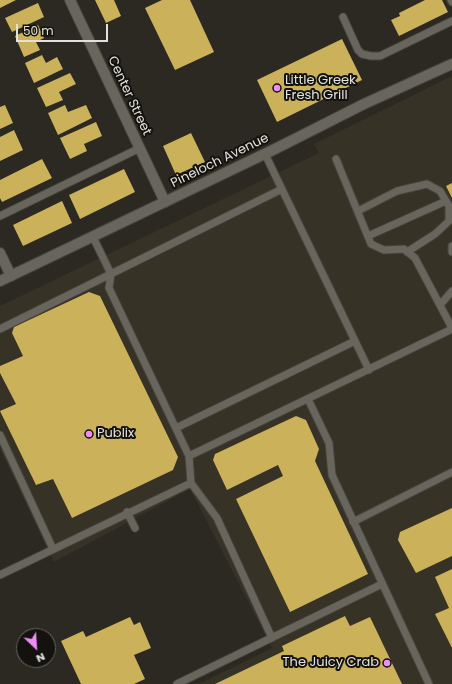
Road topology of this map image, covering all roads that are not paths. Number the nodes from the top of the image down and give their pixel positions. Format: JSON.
{"nodes":[{"id":1,"x":70,"y":0,"type":"edge"},
{"id":2,"x":343,"y":17,"type":"dead end"},
{"id":3,"x":452,"y":21,"type":"edge"},
{"id":4,"x":452,"y":64,"type":"edge"},
{"id":5,"x":140,"y":148,"type":"junction"},
{"id":6,"x":265,"y":154,"type":"junction"},
{"id":7,"x":336,"y":159,"type":"dead end"},
{"id":8,"x":282,"y":189,"type":"junction"},
{"id":9,"x":446,"y":201,"type":"junction"},
{"id":10,"x":165,"y":202,"type":"junction"},
{"id":11,"x":358,"y":211,"type":"junction"},
{"id":12,"x":0,"y":216,"type":"edge"},
{"id":13,"x":93,"y":236,"type":"junction"},
{"id":14,"x":368,"y":236,"type":"junction"},
{"id":15,"x":452,"y":246,"type":"edge"},
{"id":16,"x":407,"y":252,"type":"junction"},
{"id":17,"x":452,"y":252,"type":"edge"},
{"id":18,"x":0,"y":253,"type":"edge"},
{"id":19,"x":111,"y":274,"type":"junction"},
{"id":20,"x":11,"y":276,"type":"junction"},
{"id":21,"x":0,"y":281,"type":"edge"},
{"id":22,"x":452,"y":291,"type":"edge"},
{"id":23,"x":452,"y":299,"type":"edge"},
{"id":24,"x":440,"y":305,"type":"junction"},
{"id":25,"x":452,"y":328,"type":"edge"},
{"id":26,"x":0,"y":329,"type":"edge"},
{"id":27,"x":355,"y":341,"type":"junction"},
{"id":28,"x":369,"y":370,"type":"junction"},
{"id":29,"x":308,"y":399,"type":"junction"},
{"id":30,"x":176,"y":428,"type":"junction"},
{"id":31,"x":0,"y":435,"type":"edge"},
{"id":32,"x":189,"y":456,"type":"junction"},
{"id":33,"x":452,"y":472,"type":"edge"},
{"id":34,"x":191,"y":483,"type":"junction"},
{"id":35,"x":127,"y":512,"type":"junction"},
{"id":36,"x":353,"y":522,"type":"junction"},
{"id":37,"x":135,"y":528,"type":"dead end"},
{"id":38,"x":53,"y":549,"type":"junction"},
{"id":39,"x":0,"y":574,"type":"edge"},
{"id":40,"x":382,"y":584,"type":"junction"},
{"id":41,"x":272,"y":638,"type":"junction"},
{"id":42,"x":177,"y":684,"type":"edge"},
{"id":43,"x":429,"y":684,"type":"edge"}],
"edges":[{"from":1,"to":5,"type":"street","name":"Center Street"},
{"from":2,"to":3,"type":"lane"},
{"from":4,"to":6,"type":"street","name":"Pineloch Avenue"},
{"from":5,"to":10,"type":"street","name":"Center Street"},
{"from":5,"to":12,"type":"lane"},
{"from":6,"to":8,"type":"lane"},
{"from":6,"to":10,"type":"street","name":"Pineloch Avenue"},
{"from":7,"to":11,"type":"lane"},
{"from":8,"to":19,"type":"lane"},
{"from":8,"to":27,"type":"lane"},
{"from":9,"to":11,"type":"lane"},
{"from":9,"to":14,"type":"lane"},
{"from":9,"to":16,"type":"lane"},
{"from":10,"to":13,"type":"street","name":"Pineloch Avenue"},
{"from":11,"to":14,"type":"lane"},
{"from":13,"to":19,"type":"lane"},
{"from":13,"to":20,"type":"street","name":"Pineloch Avenue"},
{"from":14,"to":16,"type":"lane"},
{"from":15,"to":17,"type":"lane"},
{"from":16,"to":24,"type":"lane"},
{"from":18,"to":20,"type":"street"},
{"from":19,"to":26,"type":"lane"},
{"from":19,"to":30,"type":"lane"},
{"from":20,"to":21,"type":"street","name":"Pineloch Avenue"},
{"from":22,"to":24,"type":"lane"},
{"from":23,"to":24,"type":"lane"},
{"from":24,"to":25,"type":"lane"},
{"from":25,"to":28,"type":"lane"},
{"from":27,"to":28,"type":"lane"},
{"from":27,"to":30,"type":"lane"},
{"from":28,"to":29,"type":"lane"},
{"from":29,"to":32,"type":"lane"},
{"from":29,"to":36,"type":"lane"},
{"from":30,"to":32,"type":"lane"},
{"from":31,"to":38,"type":"lane"},
{"from":32,"to":34,"type":"lane"},
{"from":33,"to":36,"type":"lane"},
{"from":34,"to":35,"type":"lane"},
{"from":34,"to":41,"type":"lane"},
{"from":35,"to":37,"type":"lane"},
{"from":35,"to":38,"type":"lane"},
{"from":36,"to":40,"type":"lane"},
{"from":38,"to":39,"type":"lane"},
{"from":40,"to":41,"type":"lane"},
{"from":40,"to":43,"type":"lane"},
{"from":41,"to":42,"type":"lane"}]}
